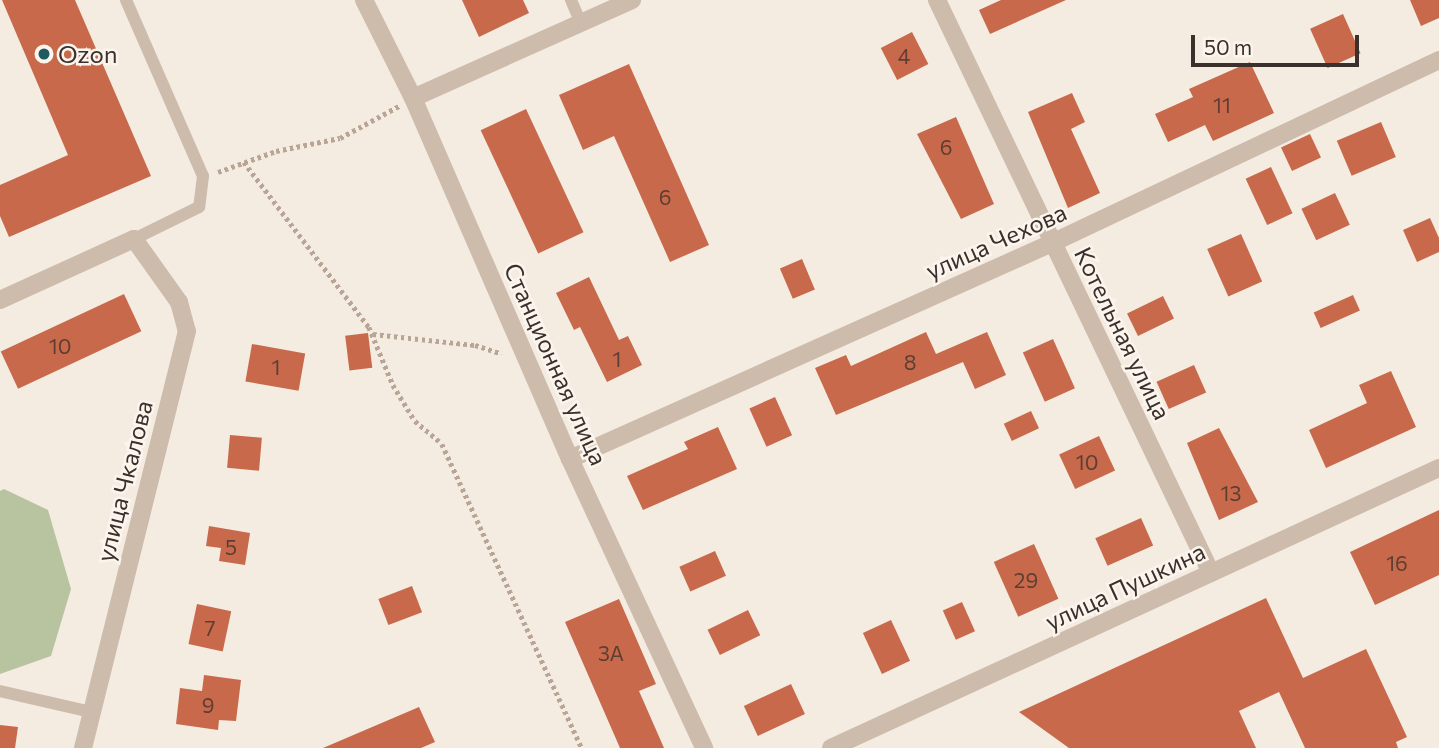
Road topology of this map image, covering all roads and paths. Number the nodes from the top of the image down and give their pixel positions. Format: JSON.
{"nodes":[{"id":1,"x":126,"y":0,"type":"edge"},
{"id":2,"x":364,"y":0,"type":"edge"},
{"id":3,"x":571,"y":0,"type":"edge"},
{"id":4,"x":632,"y":0,"type":"edge"},
{"id":5,"x":937,"y":0,"type":"edge"},
{"id":6,"x":581,"y":23,"type":"junction"},
{"id":7,"x":1439,"y":60,"type":"edge"},
{"id":8,"x":413,"y":99,"type":"junction"},
{"id":9,"x":244,"y":162,"type":"junction"},
{"id":10,"x":204,"y":176,"type":"junction"},
{"id":11,"x":134,"y":239,"type":"junction"},
{"id":12,"x":1052,"y":243,"type":"junction"},
{"id":13,"x":0,"y":300,"type":"edge"},
{"id":14,"x":372,"y":334,"type":"junction"},
{"id":15,"x":528,"y":363,"type":"junction"},
{"id":16,"x":570,"y":460,"type":"junction"},
{"id":17,"x":1439,"y":468,"type":"edge"},
{"id":18,"x":1211,"y":573,"type":"junction"},
{"id":19,"x":0,"y":691,"type":"edge"},
{"id":20,"x":91,"y":712,"type":"junction"},
{"id":21,"x":83,"y":748,"type":"edge"},
{"id":22,"x":582,"y":748,"type":"edge"},
{"id":23,"x":704,"y":748,"type":"edge"},
{"id":24,"x":831,"y":748,"type":"edge"}],
"edges":[{"from":1,"to":10,"type":"lane"},
{"from":2,"to":8,"type":"street","name":"Станционная улица"},
{"from":3,"to":6,"type":"lane"},
{"from":4,"to":6,"type":"street"},
{"from":5,"to":12,"type":"street","name":"Котельная улица"},
{"from":6,"to":8,"type":"street"},
{"from":7,"to":12,"type":"street","name":"улица Чехова"},
{"from":8,"to":9,"type":"path"},
{"from":8,"to":15,"type":"street","name":"Станционная улица"},
{"from":9,"to":10,"type":"path"},
{"from":9,"to":14,"type":"path"},
{"from":10,"to":11,"type":"lane"},
{"from":11,"to":13,"type":"street"},
{"from":11,"to":20,"type":"street","name":"улица Чкалова"},
{"from":12,"to":16,"type":"street","name":"улица Чехова"},
{"from":12,"to":18,"type":"street","name":"Котельная улица"},
{"from":14,"to":15,"type":"path"},
{"from":14,"to":22,"type":"path"},
{"from":15,"to":16,"type":"street","name":"Станционная улица"},
{"from":16,"to":23,"type":"street","name":"Станционная улица"},
{"from":17,"to":18,"type":"street","name":"улица Пушкина"},
{"from":18,"to":24,"type":"street","name":"улица Пушкина"},
{"from":19,"to":20,"type":"lane"},
{"from":20,"to":21,"type":"street","name":"улица Чкалова"}]}
